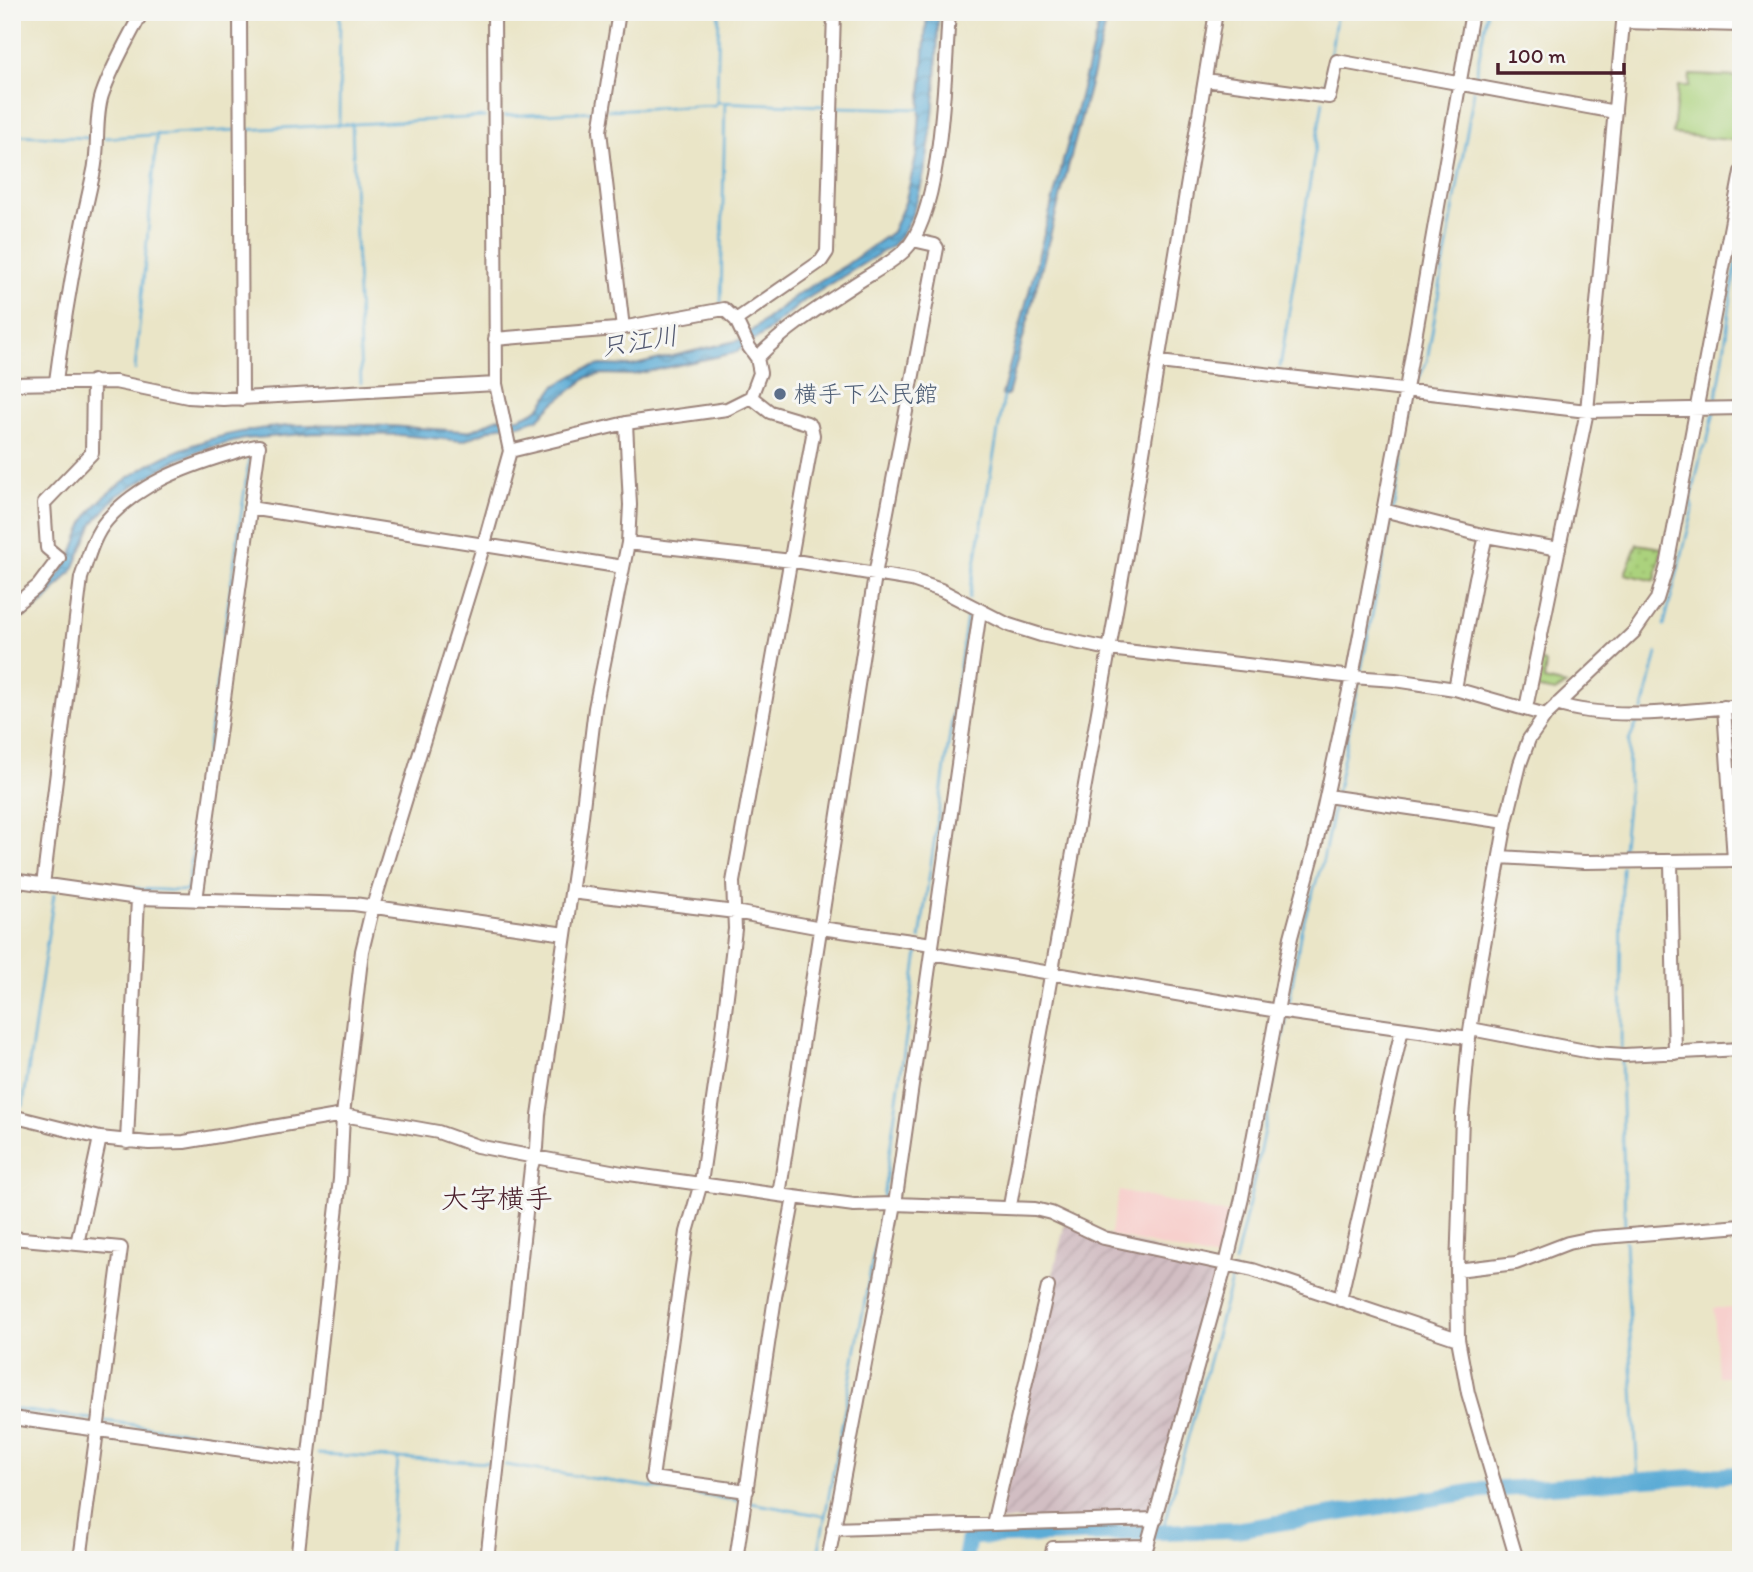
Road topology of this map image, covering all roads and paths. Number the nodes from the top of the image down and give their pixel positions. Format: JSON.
{"nodes":[{"id":1,"x":142,"y":12,"type":"edge"},
{"id":2,"x":240,"y":12,"type":"edge"},
{"id":3,"x":494,"y":12,"type":"edge"},
{"id":4,"x":619,"y":12,"type":"edge"},
{"id":5,"x":834,"y":12,"type":"edge"},
{"id":6,"x":949,"y":12,"type":"edge"},
{"id":7,"x":1216,"y":12,"type":"edge"},
{"id":8,"x":1472,"y":12,"type":"edge"},
{"id":9,"x":1623,"y":17,"type":"edge"},
{"id":10,"x":1741,"y":25,"type":"edge"},
{"id":11,"x":1205,"y":80,"type":"junction"},
{"id":12,"x":1469,"y":87,"type":"junction"},
{"id":13,"x":1615,"y":112,"type":"junction"},
{"id":14,"x":1741,"y":172,"type":"edge"},
{"id":15,"x":913,"y":240,"type":"junction"},
{"id":16,"x":738,"y":325,"type":"junction"},
{"id":17,"x":623,"y":328,"type":"junction"},
{"id":18,"x":495,"y":339,"type":"junction"},
{"id":19,"x":753,"y":352,"type":"junction"},
{"id":20,"x":1159,"y":362,"type":"junction"},
{"id":21,"x":56,"y":381,"type":"junction"},
{"id":22,"x":93,"y":381,"type":"junction"},
{"id":23,"x":12,"y":384,"type":"edge"},
{"id":24,"x":496,"y":384,"type":"junction"},
{"id":25,"x":1412,"y":390,"type":"junction"},
{"id":26,"x":751,"y":397,"type":"junction"},
{"id":27,"x":242,"y":399,"type":"junction"},
{"id":28,"x":1696,"y":408,"type":"junction"},
{"id":29,"x":1741,"y":408,"type":"edge"},
{"id":30,"x":1587,"y":411,"type":"junction"},
{"id":31,"x":626,"y":423,"type":"junction"},
{"id":32,"x":510,"y":451,"type":"junction"},
{"id":33,"x":250,"y":508,"type":"junction"},
{"id":34,"x":1390,"y":512,"type":"junction"},
{"id":35,"x":1486,"y":536,"type":"junction"},
{"id":36,"x":628,"y":543,"type":"junction"},
{"id":37,"x":484,"y":544,"type":"junction"},
{"id":38,"x":1559,"y":550,"type":"junction"},
{"id":39,"x":791,"y":561,"type":"junction"},
{"id":40,"x":623,"y":567,"type":"junction"},
{"id":41,"x":875,"y":575,"type":"junction"},
{"id":42,"x":12,"y":607,"type":"edge"},
{"id":43,"x":978,"y":610,"type":"junction"},
{"id":44,"x":1109,"y":649,"type":"junction"},
{"id":45,"x":1358,"y":677,"type":"junction"},
{"id":46,"x":1455,"y":689,"type":"junction"},
{"id":47,"x":1557,"y":704,"type":"junction"},
{"id":48,"x":1741,"y":706,"type":"edge"},
{"id":49,"x":1724,"y":707,"type":"junction"},
{"id":50,"x":1526,"y":708,"type":"junction"},
{"id":51,"x":1546,"y":715,"type":"junction"},
{"id":52,"x":1333,"y":797,"type":"junction"},
{"id":53,"x":1506,"y":822,"type":"junction"},
{"id":54,"x":1500,"y":858,"type":"junction"},
{"id":55,"x":1737,"y":860,"type":"edge"},
{"id":56,"x":1671,"y":862,"type":"junction"},
{"id":57,"x":12,"y":880,"type":"edge"},
{"id":58,"x":43,"y":884,"type":"junction"},
{"id":59,"x":571,"y":892,"type":"junction"},
{"id":60,"x":138,"y":898,"type":"junction"},
{"id":61,"x":196,"y":900,"type":"junction"},
{"id":62,"x":373,"y":906,"type":"junction"},
{"id":63,"x":735,"y":912,"type":"junction"},
{"id":64,"x":821,"y":928,"type":"junction"},
{"id":65,"x":565,"y":933,"type":"junction"},
{"id":66,"x":926,"y":945,"type":"junction"},
{"id":67,"x":1051,"y":973,"type":"junction"},
{"id":68,"x":1278,"y":1011,"type":"junction"},
{"id":69,"x":1402,"y":1029,"type":"junction"},
{"id":70,"x":1470,"y":1034,"type":"junction"},
{"id":71,"x":1741,"y":1049,"type":"edge"},
{"id":72,"x":1675,"y":1053,"type":"junction"},
{"id":73,"x":343,"y":1115,"type":"junction"},
{"id":74,"x":12,"y":1116,"type":"edge"},
{"id":75,"x":100,"y":1138,"type":"junction"},
{"id":76,"x":127,"y":1142,"type":"junction"},
{"id":77,"x":535,"y":1157,"type":"junction"},
{"id":78,"x":701,"y":1183,"type":"junction"},
{"id":79,"x":779,"y":1195,"type":"junction"},
{"id":80,"x":794,"y":1197,"type":"junction"},
{"id":81,"x":886,"y":1204,"type":"junction"},
{"id":82,"x":1010,"y":1206,"type":"junction"},
{"id":83,"x":1741,"y":1226,"type":"edge"},
{"id":84,"x":12,"y":1238,"type":"edge"},
{"id":85,"x":77,"y":1244,"type":"junction"},
{"id":86,"x":1233,"y":1265,"type":"junction"},
{"id":87,"x":1457,"y":1270,"type":"junction"},
{"id":88,"x":1048,"y":1287,"type":"dead end"},
{"id":89,"x":1340,"y":1300,"type":"junction"},
{"id":90,"x":1458,"y":1339,"type":"junction"},
{"id":91,"x":12,"y":1418,"type":"edge"},
{"id":92,"x":96,"y":1429,"type":"junction"},
{"id":93,"x":309,"y":1459,"type":"junction"},
{"id":94,"x":747,"y":1492,"type":"junction"},
{"id":95,"x":1156,"y":1519,"type":"junction"},
{"id":96,"x":993,"y":1524,"type":"junction"},
{"id":97,"x":833,"y":1529,"type":"junction"},
{"id":98,"x":1146,"y":1546,"type":"junction"},
{"id":99,"x":80,"y":1560,"type":"edge"},
{"id":100,"x":297,"y":1560,"type":"edge"},
{"id":101,"x":487,"y":1560,"type":"edge"},
{"id":102,"x":736,"y":1560,"type":"edge"},
{"id":103,"x":828,"y":1560,"type":"edge"},
{"id":104,"x":1051,"y":1560,"type":"edge"},
{"id":105,"x":1143,"y":1560,"type":"edge"},
{"id":106,"x":1517,"y":1560,"type":"edge"}],
"edges":[{"from":1,"to":21,"type":"street"},
{"from":2,"to":27,"type":"street"},
{"from":3,"to":18,"type":"street"},
{"from":4,"to":17,"type":"street"},
{"from":5,"to":16,"type":"street"},
{"from":6,"to":15,"type":"street"},
{"from":7,"to":11,"type":"street"},
{"from":8,"to":12,"type":"street"},
{"from":9,"to":10,"type":"street"},
{"from":9,"to":13,"type":"street"},
{"from":11,"to":12,"type":"street"},
{"from":11,"to":20,"type":"street"},
{"from":12,"to":13,"type":"street"},
{"from":12,"to":25,"type":"street"},
{"from":13,"to":30,"type":"street"},
{"from":14,"to":28,"type":"street"},
{"from":15,"to":19,"type":"street"},
{"from":15,"to":41,"type":"street"},
{"from":16,"to":17,"type":"street"},
{"from":16,"to":19,"type":"street"},
{"from":17,"to":18,"type":"street"},
{"from":18,"to":24,"type":"street"},
{"from":19,"to":26,"type":"street"},
{"from":20,"to":25,"type":"street"},
{"from":20,"to":44,"type":"street"},
{"from":21,"to":22,"type":"street"},
{"from":21,"to":23,"type":"street"},
{"from":22,"to":27,"type":"street"},
{"from":22,"to":42,"type":"street"},
{"from":24,"to":27,"type":"street"},
{"from":24,"to":32,"type":"street"},
{"from":25,"to":30,"type":"street"},
{"from":25,"to":34,"type":"street"},
{"from":26,"to":31,"type":"street"},
{"from":26,"to":39,"type":"street"},
{"from":28,"to":29,"type":"street"},
{"from":28,"to":30,"type":"street"},
{"from":28,"to":47,"type":"street"},
{"from":30,"to":38,"type":"street"},
{"from":31,"to":32,"type":"street"},
{"from":31,"to":36,"type":"street"},
{"from":32,"to":37,"type":"street"},
{"from":33,"to":37,"type":"street"},
{"from":33,"to":58,"type":"street"},
{"from":33,"to":61,"type":"street"},
{"from":34,"to":35,"type":"street"},
{"from":34,"to":45,"type":"street"},
{"from":35,"to":38,"type":"street"},
{"from":35,"to":46,"type":"street"},
{"from":36,"to":39,"type":"street"},
{"from":36,"to":40,"type":"street"},
{"from":37,"to":40,"type":"street"},
{"from":37,"to":62,"type":"street"},
{"from":38,"to":50,"type":"street"},
{"from":39,"to":41,"type":"street"},
{"from":39,"to":63,"type":"street"},
{"from":40,"to":59,"type":"street"},
{"from":41,"to":43,"type":"street"},
{"from":41,"to":64,"type":"street"},
{"from":43,"to":44,"type":"street"},
{"from":43,"to":66,"type":"street"},
{"from":44,"to":45,"type":"street"},
{"from":44,"to":67,"type":"street"},
{"from":45,"to":46,"type":"street"},
{"from":45,"to":52,"type":"street"},
{"from":46,"to":50,"type":"street"},
{"from":47,"to":49,"type":"street"},
{"from":47,"to":51,"type":"street"},
{"from":48,"to":49,"type":"street"},
{"from":49,"to":55,"type":"street"},
{"from":50,"to":51,"type":"street"},
{"from":51,"to":53,"type":"street"},
{"from":52,"to":53,"type":"street"},
{"from":52,"to":68,"type":"street"},
{"from":53,"to":54,"type":"street"},
{"from":54,"to":56,"type":"street"},
{"from":54,"to":70,"type":"street"},
{"from":55,"to":56,"type":"street"},
{"from":56,"to":72,"type":"street"},
{"from":57,"to":58,"type":"street"},
{"from":58,"to":60,"type":"street"},
{"from":59,"to":63,"type":"street"},
{"from":59,"to":65,"type":"street"},
{"from":60,"to":61,"type":"street"},
{"from":60,"to":76,"type":"street"},
{"from":61,"to":62,"type":"street"},
{"from":62,"to":65,"type":"street"},
{"from":62,"to":73,"type":"street"},
{"from":63,"to":64,"type":"street"},
{"from":63,"to":78,"type":"street"},
{"from":64,"to":66,"type":"street"},
{"from":64,"to":79,"type":"street"},
{"from":65,"to":77,"type":"street"},
{"from":66,"to":67,"type":"street"},
{"from":66,"to":81,"type":"street"},
{"from":67,"to":68,"type":"street"},
{"from":67,"to":82,"type":"street"},
{"from":68,"to":69,"type":"street"},
{"from":68,"to":86,"type":"street"},
{"from":69,"to":70,"type":"street"},
{"from":69,"to":89,"type":"street"},
{"from":70,"to":72,"type":"street"},
{"from":70,"to":87,"type":"street"},
{"from":71,"to":72,"type":"street"},
{"from":73,"to":76,"type":"street"},
{"from":73,"to":77,"type":"street"},
{"from":73,"to":93,"type":"street"},
{"from":74,"to":75,"type":"street"},
{"from":75,"to":76,"type":"street"},
{"from":75,"to":85,"type":"street"},
{"from":77,"to":78,"type":"street"},
{"from":77,"to":101,"type":"street"},
{"from":78,"to":79,"type":"street"},
{"from":78,"to":94,"type":"street"},
{"from":79,"to":80,"type":"street"},
{"from":80,"to":81,"type":"street"},
{"from":80,"to":94,"type":"street"},
{"from":81,"to":82,"type":"street"},
{"from":81,"to":97,"type":"street"},
{"from":82,"to":86,"type":"street"},
{"from":83,"to":87,"type":"street"},
{"from":84,"to":85,"type":"street"},
{"from":85,"to":92,"type":"street"},
{"from":86,"to":89,"type":"street"},
{"from":86,"to":95,"type":"street"},
{"from":87,"to":90,"type":"street"},
{"from":88,"to":96,"type":"street"},
{"from":89,"to":90,"type":"street"},
{"from":90,"to":106,"type":"street"},
{"from":91,"to":92,"type":"street"},
{"from":92,"to":93,"type":"street"},
{"from":92,"to":99,"type":"street"},
{"from":93,"to":100,"type":"street"},
{"from":94,"to":102,"type":"street"},
{"from":95,"to":96,"type":"street"},
{"from":95,"to":98,"type":"street"},
{"from":96,"to":97,"type":"street"},
{"from":97,"to":103,"type":"street"},
{"from":98,"to":104,"type":"street"},
{"from":98,"to":105,"type":"street"}]}
